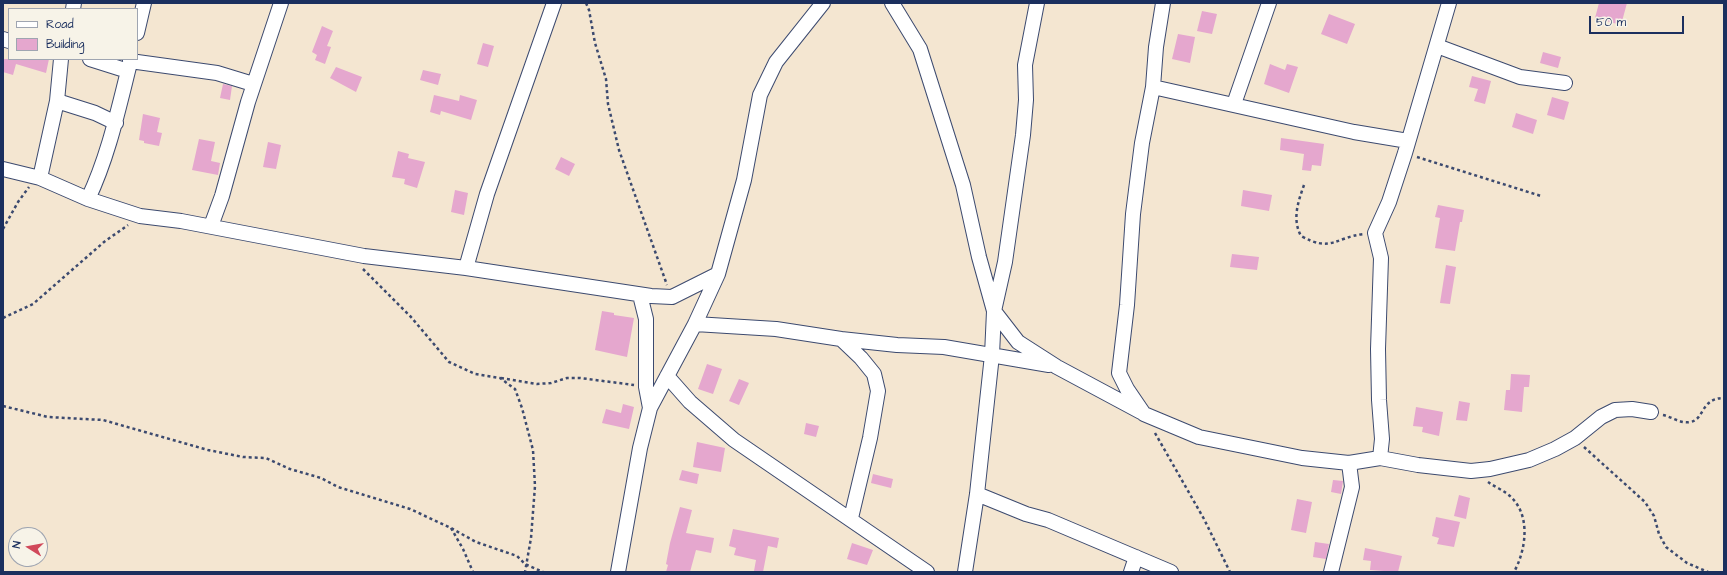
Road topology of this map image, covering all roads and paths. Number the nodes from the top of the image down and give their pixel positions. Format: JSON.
{"nodes":[{"id":1,"x":144,"y":3,"type":"edge"},
{"id":2,"x":281,"y":3,"type":"edge"},
{"id":3,"x":554,"y":3,"type":"edge"},
{"id":4,"x":586,"y":3,"type":"edge"},
{"id":5,"x":822,"y":3,"type":"edge"},
{"id":6,"x":892,"y":3,"type":"edge"},
{"id":7,"x":1037,"y":3,"type":"edge"},
{"id":8,"x":1163,"y":3,"type":"edge"},
{"id":9,"x":1269,"y":3,"type":"edge"},
{"id":10,"x":1449,"y":3,"type":"edge"},
{"id":11,"x":138,"y":29,"type":"edge"},
{"id":12,"x":1436,"y":46,"type":"junction"},
{"id":13,"x":61,"y":60,"type":"edge"},
{"id":14,"x":98,"y":60,"type":"edge"},
{"id":15,"x":130,"y":64,"type":"edge"},
{"id":16,"x":1565,"y":83,"type":"dead end"},
{"id":17,"x":253,"y":84,"type":"junction"},
{"id":18,"x":1153,"y":87,"type":"junction"},
{"id":19,"x":56,"y":101,"type":"junction"},
{"id":20,"x":1234,"y":104,"type":"junction"},
{"id":21,"x":116,"y":122,"type":"junction"},
{"id":22,"x":1407,"y":147,"type":"junction"},
{"id":23,"x":3,"y":169,"type":"edge"},
{"id":24,"x":40,"y":178,"type":"junction"},
{"id":25,"x":1304,"y":185,"type":"dead end"},
{"id":26,"x":1541,"y":196,"type":"dead end"},
{"id":27,"x":88,"y":199,"type":"junction"},
{"id":28,"x":140,"y":216,"type":"junction"},
{"id":29,"x":210,"y":226,"type":"junction"},
{"id":30,"x":3,"y":229,"type":"edge"},
{"id":31,"x":1375,"y":233,"type":"junction"},
{"id":32,"x":362,"y":268,"type":"dead end"},
{"id":33,"x":466,"y":268,"type":"junction"},
{"id":34,"x":718,"y":274,"type":"junction"},
{"id":35,"x":640,"y":295,"type":"junction"},
{"id":36,"x":672,"y":297,"type":"junction"},
{"id":37,"x":994,"y":311,"type":"junction"},
{"id":38,"x":3,"y":318,"type":"edge"},
{"id":39,"x":695,"y":324,"type":"junction"},
{"id":40,"x":841,"y":339,"type":"junction"},
{"id":41,"x":992,"y":355,"type":"junction"},
{"id":42,"x":1057,"y":367,"type":"junction"},
{"id":43,"x":668,"y":376,"type":"junction"},
{"id":44,"x":500,"y":378,"type":"junction"},
{"id":45,"x":646,"y":387,"type":"junction"},
{"id":46,"x":1724,"y":398,"type":"edge"},
{"id":47,"x":3,"y":406,"type":"edge"},
{"id":48,"x":650,"y":408,"type":"junction"},
{"id":49,"x":1651,"y":412,"type":"joint"},
{"id":50,"x":1144,"y":414,"type":"junction"},
{"id":51,"x":1575,"y":438,"type":"junction"},
{"id":52,"x":1380,"y":458,"type":"junction"},
{"id":53,"x":1349,"y":463,"type":"junction"},
{"id":54,"x":1470,"y":471,"type":"junction"},
{"id":55,"x":977,"y":494,"type":"junction"},
{"id":56,"x":850,"y":518,"type":"junction"},
{"id":57,"x":451,"y":528,"type":"junction"},
{"id":58,"x":1136,"y":557,"type":"junction"},
{"id":59,"x":526,"y":564,"type":"junction"},
{"id":60,"x":473,"y":572,"type":"edge"},
{"id":61,"x":525,"y":572,"type":"edge"},
{"id":62,"x":544,"y":572,"type":"edge"},
{"id":63,"x":618,"y":572,"type":"edge"},
{"id":64,"x":927,"y":572,"type":"edge"},
{"id":65,"x":965,"y":572,"type":"edge"},
{"id":66,"x":1131,"y":572,"type":"edge"},
{"id":67,"x":1171,"y":572,"type":"edge"},
{"id":68,"x":1230,"y":572,"type":"edge"},
{"id":69,"x":1332,"y":572,"type":"edge"},
{"id":70,"x":1514,"y":572,"type":"edge"},
{"id":71,"x":1708,"y":572,"type":"edge"}],
"edges":[{"from":1,"to":11,"type":"street"},
{"from":2,"to":17,"type":"street"},
{"from":3,"to":33,"type":"street"},
{"from":4,"to":36,"type":"path"},
{"from":5,"to":34,"type":"street"},
{"from":6,"to":37,"type":"street"},
{"from":7,"to":37,"type":"street"},
{"from":8,"to":18,"type":"street"},
{"from":9,"to":20,"type":"street"},
{"from":10,"to":12,"type":"street"},
{"from":12,"to":16,"type":"street"},
{"from":12,"to":22,"type":"street"},
{"from":13,"to":19,"type":"street"},
{"from":14,"to":15,"type":"street"},
{"from":15,"to":17,"type":"street"},
{"from":15,"to":21,"type":"street"},
{"from":17,"to":29,"type":"street"},
{"from":18,"to":20,"type":"street"},
{"from":18,"to":50,"type":"street"},
{"from":19,"to":21,"type":"street"},
{"from":19,"to":24,"type":"street"},
{"from":20,"to":22,"type":"street"},
{"from":21,"to":27,"type":"street"},
{"from":22,"to":26,"type":"path"},
{"from":22,"to":31,"type":"street"},
{"from":23,"to":24,"type":"street"},
{"from":24,"to":27,"type":"street"},
{"from":24,"to":30,"type":"path"},
{"from":25,"to":31,"type":"path"},
{"from":27,"to":28,"type":"street"},
{"from":28,"to":29,"type":"street"},
{"from":28,"to":38,"type":"path"},
{"from":29,"to":33,"type":"street"},
{"from":31,"to":52,"type":"street"},
{"from":32,"to":44,"type":"path"},
{"from":33,"to":35,"type":"street"},
{"from":34,"to":36,"type":"street"},
{"from":34,"to":39,"type":"street"},
{"from":35,"to":36,"type":"street"},
{"from":35,"to":45,"type":"street"},
{"from":37,"to":41,"type":"street"},
{"from":37,"to":42,"type":"street"},
{"from":39,"to":40,"type":"street"},
{"from":39,"to":43,"type":"street"},
{"from":40,"to":41,"type":"street"},
{"from":40,"to":56,"type":"street"},
{"from":41,"to":42,"type":"street"},
{"from":41,"to":55,"type":"street"},
{"from":42,"to":50,"type":"street"},
{"from":43,"to":48,"type":"street"},
{"from":43,"to":56,"type":"street"},
{"from":44,"to":45,"type":"path"},
{"from":44,"to":59,"type":"path"},
{"from":45,"to":48,"type":"street"},
{"from":46,"to":49,"type":"path"},
{"from":47,"to":57,"type":"path"},
{"from":48,"to":63,"type":"street"},
{"from":49,"to":51,"type":"street"},
{"from":50,"to":53,"type":"street"},
{"from":50,"to":68,"type":"path"},
{"from":51,"to":54,"type":"street"},
{"from":51,"to":71,"type":"path"},
{"from":52,"to":53,"type":"street"},
{"from":52,"to":54,"type":"street"},
{"from":53,"to":69,"type":"street"},
{"from":54,"to":70,"type":"path"},
{"from":55,"to":58,"type":"street"},
{"from":55,"to":65,"type":"street"},
{"from":56,"to":64,"type":"street"},
{"from":57,"to":59,"type":"path"},
{"from":57,"to":60,"type":"path"},
{"from":58,"to":66,"type":"street"},
{"from":58,"to":67,"type":"street"},
{"from":59,"to":61,"type":"path"},
{"from":59,"to":62,"type":"path"}]}
